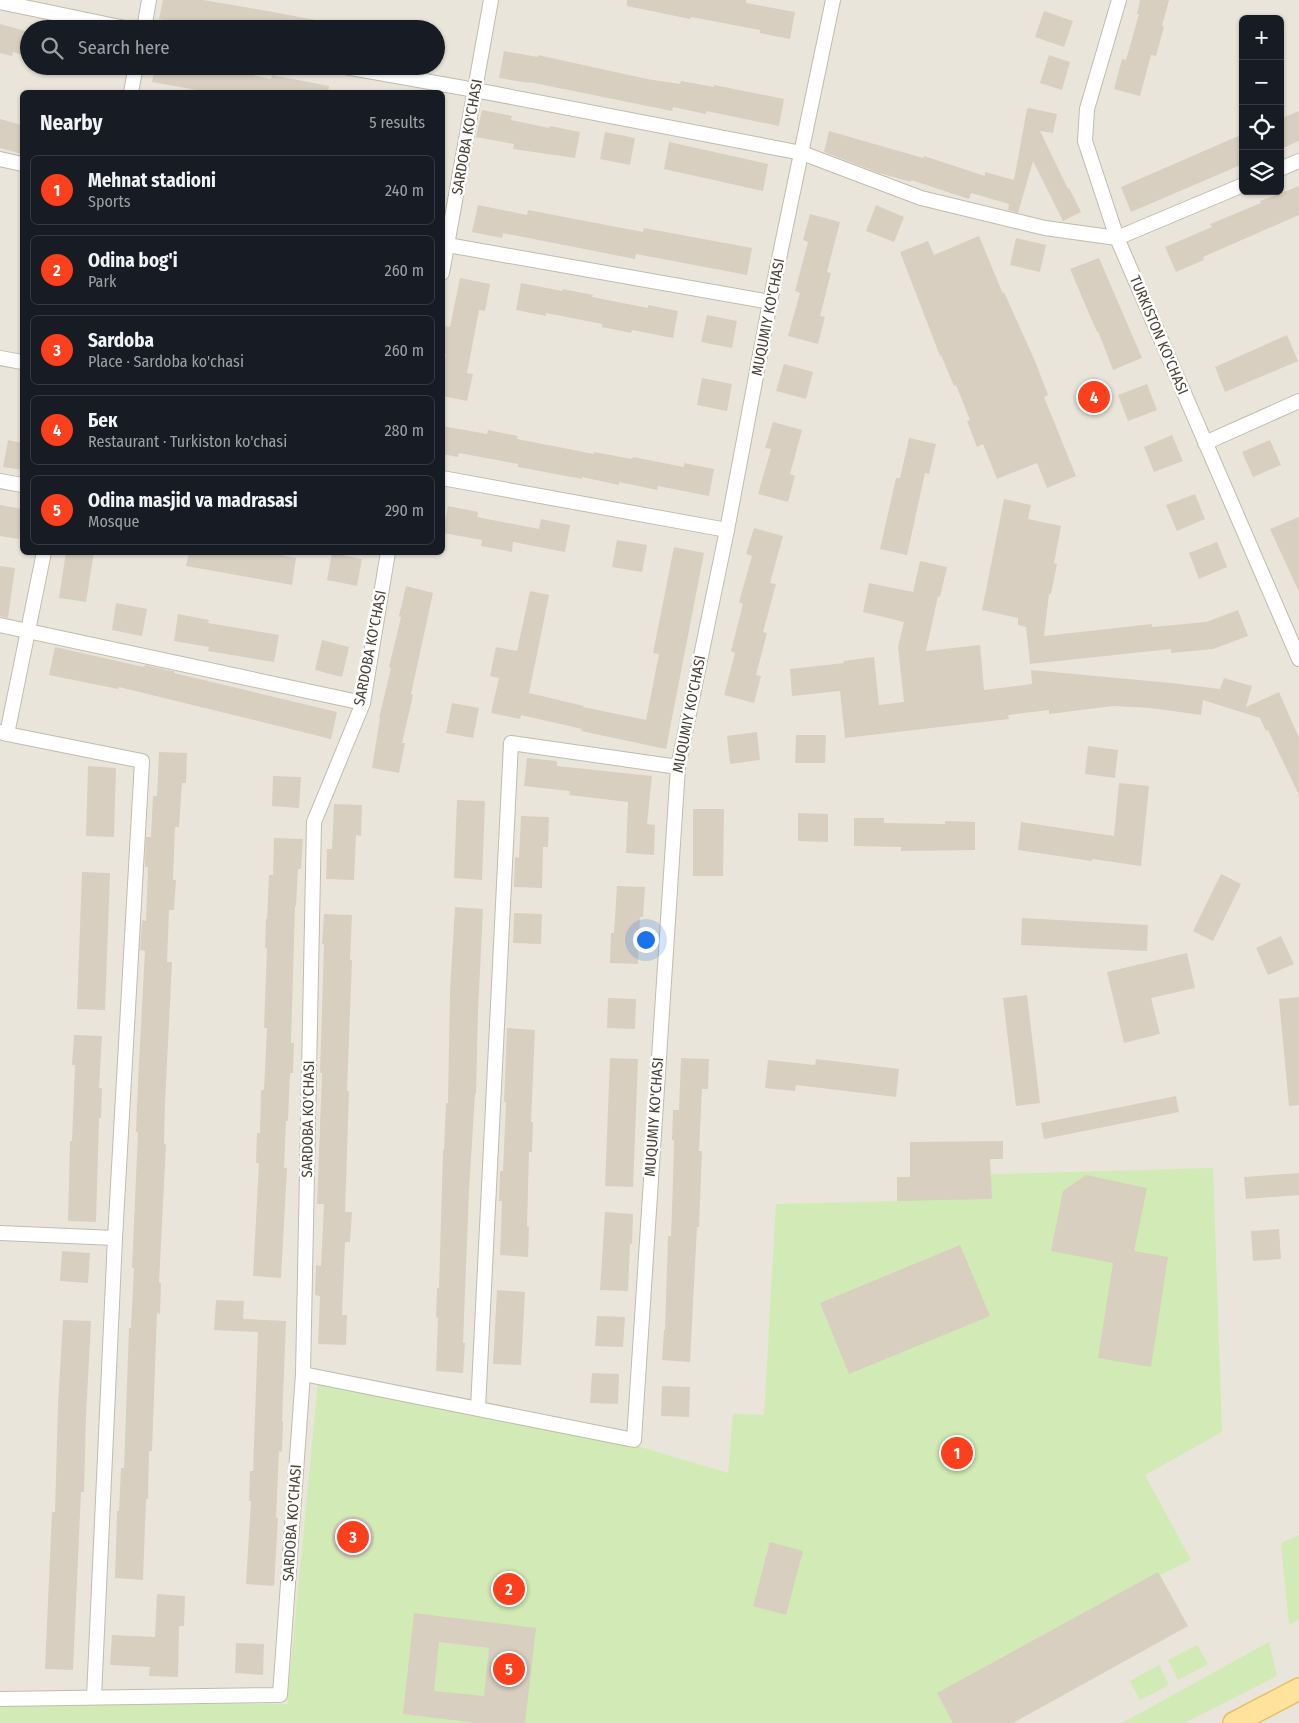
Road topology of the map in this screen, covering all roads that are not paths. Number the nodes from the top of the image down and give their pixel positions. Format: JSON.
{"nodes":[{"id":1,"x":149,"y":0,"type":"edge"},
{"id":2,"x":491,"y":0,"type":"edge"},
{"id":3,"x":833,"y":0,"type":"edge"},
{"id":4,"x":1119,"y":0,"type":"edge"},
{"id":5,"x":0,"y":2,"type":"edge"},
{"id":6,"x":87,"y":20,"type":"edge"},
{"id":7,"x":146,"y":20,"type":"edge"},
{"id":8,"x":134,"y":75,"type":"edge"},
{"id":9,"x":391,"y":75,"type":"edge"},
{"id":10,"x":131,"y":90,"type":"edge"},
{"id":11,"x":475,"y":90,"type":"junction"},
{"id":12,"x":802,"y":153,"type":"junction"},
{"id":13,"x":0,"y":159,"type":"edge"},
{"id":14,"x":1299,"y":161,"type":"edge"},
{"id":15,"x":20,"y":164,"type":"edge"},
{"id":16,"x":1284,"y":167,"type":"edge"},
{"id":17,"x":1239,"y":187,"type":"edge"},
{"id":18,"x":1117,"y":238,"type":"junction"},
{"id":19,"x":446,"y":245,"type":"edge"},
{"id":20,"x":770,"y":302,"type":"junction"},
{"id":21,"x":0,"y":358,"type":"edge"},
{"id":22,"x":20,"y":362,"type":"edge"},
{"id":23,"x":1299,"y":401,"type":"edge"},
{"id":24,"x":1206,"y":443,"type":"junction"},
{"id":25,"x":445,"y":479,"type":"edge"},
{"id":26,"x":0,"y":481,"type":"edge"},
{"id":27,"x":20,"y":485,"type":"edge"},
{"id":28,"x":727,"y":530,"type":"junction"},
{"id":29,"x":43,"y":555,"type":"edge"},
{"id":30,"x":388,"y":555,"type":"edge"},
{"id":31,"x":0,"y":625,"type":"edge"},
{"id":32,"x":27,"y":631,"type":"junction"},
{"id":33,"x":1299,"y":660,"type":"edge"},
{"id":34,"x":363,"y":702,"type":"junction"},
{"id":35,"x":3,"y":733,"type":"edge"},
{"id":36,"x":678,"y":767,"type":"junction"},
{"id":37,"x":0,"y":1233,"type":"edge"},
{"id":38,"x":116,"y":1238,"type":"junction"},
{"id":39,"x":303,"y":1374,"type":"junction"},
{"id":40,"x":478,"y":1408,"type":"junction"},
{"id":41,"x":1299,"y":1689,"type":"edge"},
{"id":42,"x":94,"y":1697,"type":"junction"},
{"id":43,"x":0,"y":1699,"type":"edge"},
{"id":44,"x":1234,"y":1723,"type":"edge"}],
"edges":[{"from":1,"to":7,"type":"street"},
{"from":2,"to":11,"type":"street","name":"SARDOBA KO'CHASI"},
{"from":3,"to":12,"type":"street","name":"MUQUMIY KO'CHASI"},
{"from":4,"to":18,"type":"street","name":"TURKISTON KO'CHASI"},
{"from":5,"to":6,"type":"street"},
{"from":8,"to":10,"type":"street"},
{"from":9,"to":11,"type":"street"},
{"from":11,"to":12,"type":"street"},
{"from":11,"to":19,"type":"street","name":"SARDOBA KO'CHASI"},
{"from":12,"to":18,"type":"street"},
{"from":12,"to":20,"type":"street","name":"MUQUMIY KO'CHASI"},
{"from":13,"to":15,"type":"street"},
{"from":14,"to":16,"type":"street"},
{"from":17,"to":18,"type":"street"},
{"from":18,"to":24,"type":"street","name":"TURKISTON KO'CHASI"},
{"from":19,"to":20,"type":"street"},
{"from":20,"to":28,"type":"street","name":"MUQUMIY KO'CHASI"},
{"from":21,"to":22,"type":"street"},
{"from":23,"to":24,"type":"street"},
{"from":24,"to":33,"type":"street","name":"TURKISTON KO'CHASI"},
{"from":25,"to":28,"type":"street"},
{"from":26,"to":27,"type":"street"},
{"from":28,"to":36,"type":"street","name":"MUQUMIY KO'CHASI"},
{"from":29,"to":32,"type":"street"},
{"from":30,"to":34,"type":"street","name":"SARDOBA KO'CHASI"},
{"from":31,"to":32,"type":"street"},
{"from":32,"to":34,"type":"street"},
{"from":32,"to":35,"type":"street"},
{"from":34,"to":39,"type":"street","name":"SARDOBA KO'CHASI"},
{"from":35,"to":38,"type":"street"},
{"from":36,"to":40,"type":"street","name":"MUQUMIY KO'CHASI"},
{"from":36,"to":40,"type":"street"},
{"from":37,"to":38,"type":"street"},
{"from":38,"to":42,"type":"street"},
{"from":39,"to":40,"type":"street"},
{"from":39,"to":42,"type":"street","name":"SARDOBA KO'CHASI"},
{"from":41,"to":44,"type":"main road"},
{"from":42,"to":43,"type":"street"}]}
